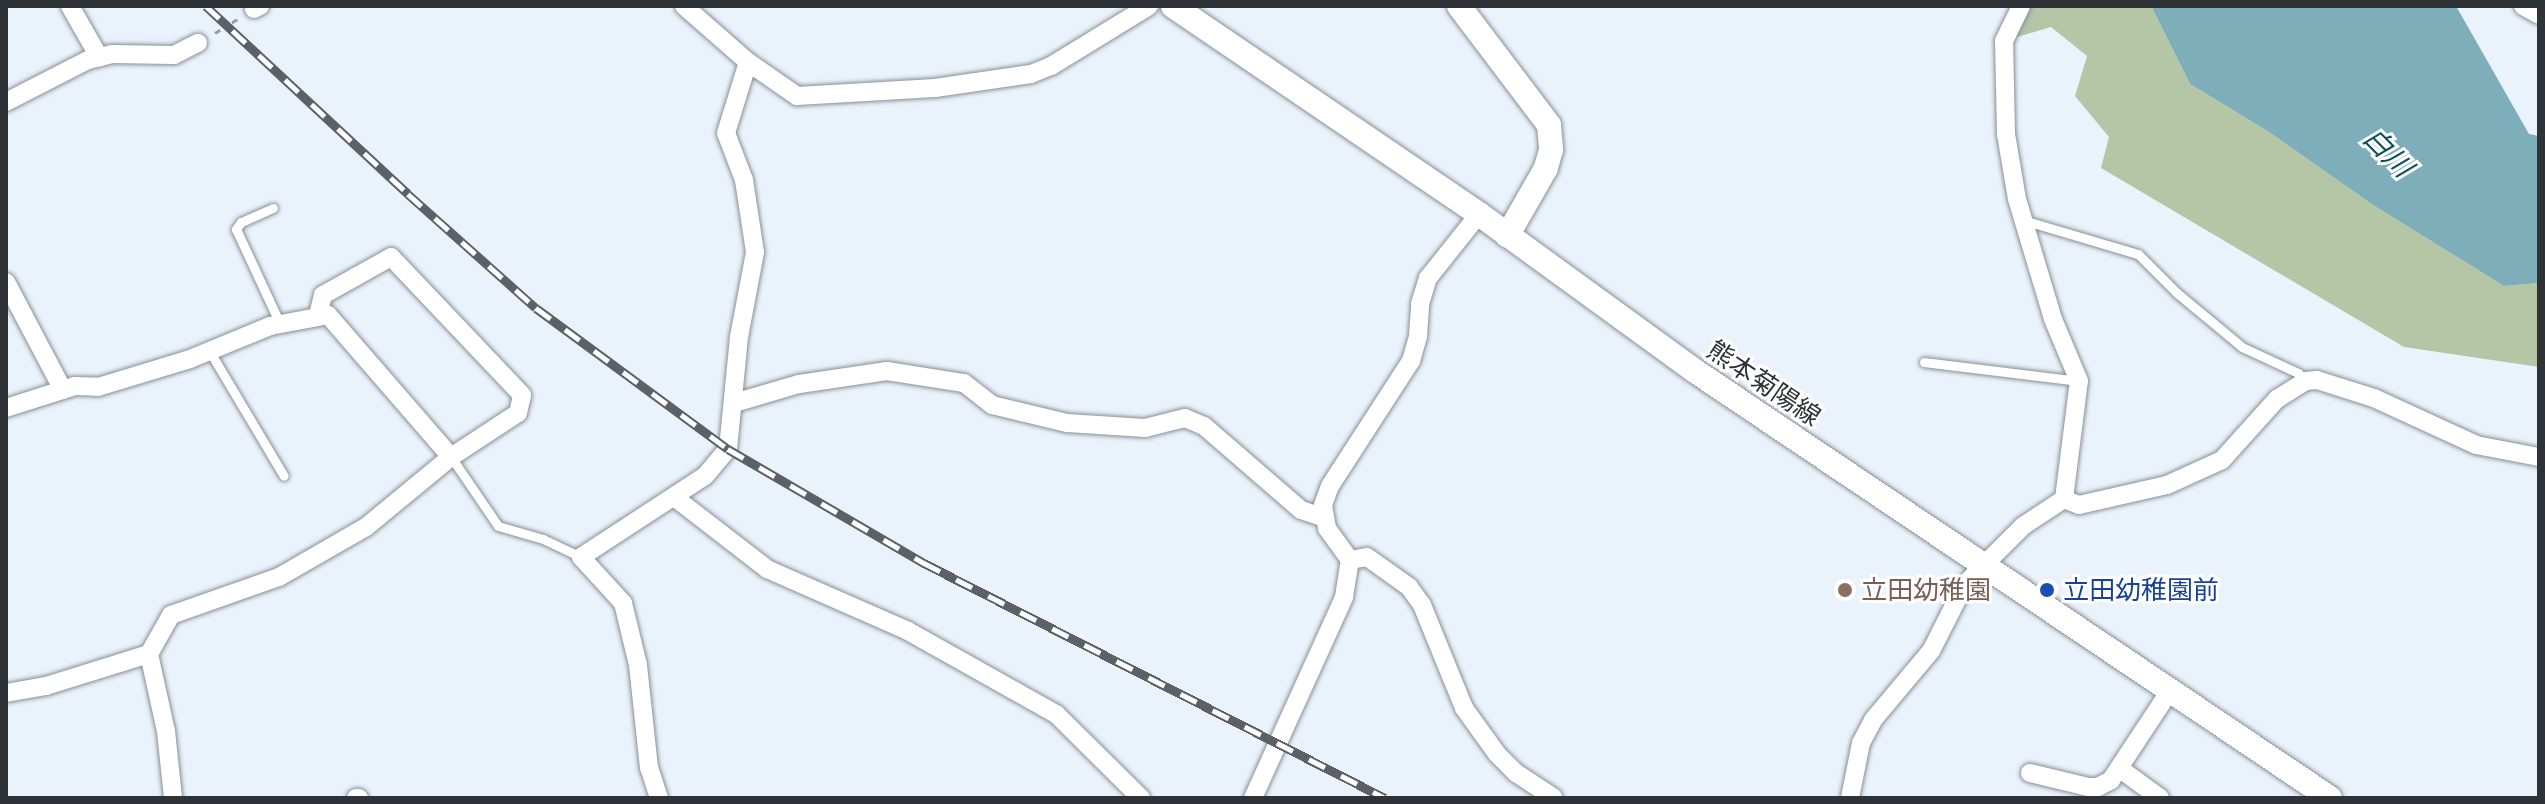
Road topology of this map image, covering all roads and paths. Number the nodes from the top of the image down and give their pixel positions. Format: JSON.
{"nodes":[{"id":1,"x":70,"y":6,"type":"edge"},
{"id":2,"x":684,"y":6,"type":"edge"},
{"id":3,"x":1149,"y":6,"type":"edge"},
{"id":4,"x":1173,"y":6,"type":"edge"},
{"id":5,"x":1459,"y":6,"type":"edge"},
{"id":6,"x":2021,"y":6,"type":"edge"},
{"id":7,"x":2523,"y":6,"type":"edge"},
{"id":8,"x":257,"y":8,"type":"edge"},
{"id":9,"x":2539,"y":15,"type":"edge"},
{"id":10,"x":198,"y":43,"type":"joint"},
{"id":11,"x":99,"y":57,"type":"junction"},
{"id":12,"x":748,"y":62,"type":"junction"},
{"id":13,"x":6,"y":102,"type":"edge"},
{"id":14,"x":273,"y":208,"type":"dead end"},
{"id":15,"x":1479,"y":214,"type":"junction"},
{"id":16,"x":2023,"y":220,"type":"junction"},
{"id":17,"x":1507,"y":236,"type":"junction"},
{"id":18,"x":6,"y":282,"type":"edge"},
{"id":19,"x":318,"y":315,"type":"junction"},
{"id":20,"x":280,"y":324,"type":"junction"},
{"id":21,"x":210,"y":352,"type":"junction"},
{"id":22,"x":1924,"y":362,"type":"dead end"},
{"id":23,"x":2079,"y":381,"type":"junction"},
{"id":24,"x":2306,"y":381,"type":"junction"},
{"id":25,"x":63,"y":390,"type":"junction"},
{"id":26,"x":734,"y":403,"type":"junction"},
{"id":27,"x":6,"y":408,"type":"edge"},
{"id":28,"x":451,"y":457,"type":"junction"},
{"id":29,"x":2539,"y":457,"type":"edge"},
{"id":30,"x":284,"y":476,"type":"dead end"},
{"id":31,"x":674,"y":497,"type":"junction"},
{"id":32,"x":2064,"y":499,"type":"junction"},
{"id":33,"x":1323,"y":517,"type":"junction"},
{"id":34,"x":581,"y":557,"type":"junction"},
{"id":35,"x":1350,"y":560,"type":"junction"},
{"id":36,"x":1983,"y":564,"type":"junction"},
{"id":37,"x":149,"y":654,"type":"junction"},
{"id":38,"x":2169,"y":692,"type":"junction"},
{"id":39,"x":6,"y":693,"type":"edge"},
{"id":40,"x":2119,"y":768,"type":"junction"},
{"id":41,"x":2030,"y":773,"type":"dead end"},
{"id":42,"x":173,"y":798,"type":"edge"},
{"id":43,"x":659,"y":798,"type":"edge"},
{"id":44,"x":1141,"y":798,"type":"edge"},
{"id":45,"x":1253,"y":798,"type":"edge"},
{"id":46,"x":1554,"y":798,"type":"edge"},
{"id":47,"x":1850,"y":798,"type":"edge"},
{"id":48,"x":2160,"y":798,"type":"edge"},
{"id":49,"x":2330,"y":798,"type":"edge"}],
"edges":[{"from":1,"to":11,"type":"street"},
{"from":2,"to":12,"type":"street"},
{"from":3,"to":12,"type":"street"},
{"from":4,"to":15,"type":"main road","name":"熊本菊陽線"},
{"from":5,"to":17,"type":"main road"},
{"from":6,"to":16,"type":"street"},
{"from":7,"to":9,"type":"street"},
{"from":8,"to":10,"type":"path"},
{"from":10,"to":11,"type":"street"},
{"from":11,"to":13,"type":"street"},
{"from":12,"to":26,"type":"street"},
{"from":14,"to":20,"type":"lane"},
{"from":15,"to":17,"type":"main road","name":"熊本菊陽線"},
{"from":15,"to":33,"type":"street"},
{"from":16,"to":23,"type":"street"},
{"from":16,"to":24,"type":"lane"},
{"from":17,"to":36,"type":"main road","name":"熊本菊陽線"},
{"from":18,"to":25,"type":"street"},
{"from":19,"to":20,"type":"street"},
{"from":19,"to":28,"type":"street"},
{"from":19,"to":28,"type":"street"},
{"from":20,"to":21,"type":"street"},
{"from":21,"to":25,"type":"street"},
{"from":21,"to":30,"type":"lane"},
{"from":22,"to":23,"type":"lane"},
{"from":23,"to":32,"type":"street"},
{"from":24,"to":29,"type":"street"},
{"from":24,"to":32,"type":"street"},
{"from":25,"to":27,"type":"street"},
{"from":26,"to":31,"type":"street"},
{"from":26,"to":33,"type":"street"},
{"from":28,"to":34,"type":"lane"},
{"from":28,"to":37,"type":"street"},
{"from":31,"to":34,"type":"street"},
{"from":31,"to":44,"type":"street"},
{"from":32,"to":36,"type":"street"},
{"from":33,"to":35,"type":"street"},
{"from":34,"to":43,"type":"street"},
{"from":35,"to":45,"type":"street"},
{"from":35,"to":46,"type":"street"},
{"from":36,"to":38,"type":"main road","name":"熊本菊陽線"},
{"from":36,"to":47,"type":"street"},
{"from":37,"to":39,"type":"street"},
{"from":37,"to":42,"type":"street"},
{"from":38,"to":40,"type":"street"},
{"from":38,"to":49,"type":"main road","name":"熊本菊陽線"},
{"from":40,"to":41,"type":"street"},
{"from":40,"to":48,"type":"street"}]}
